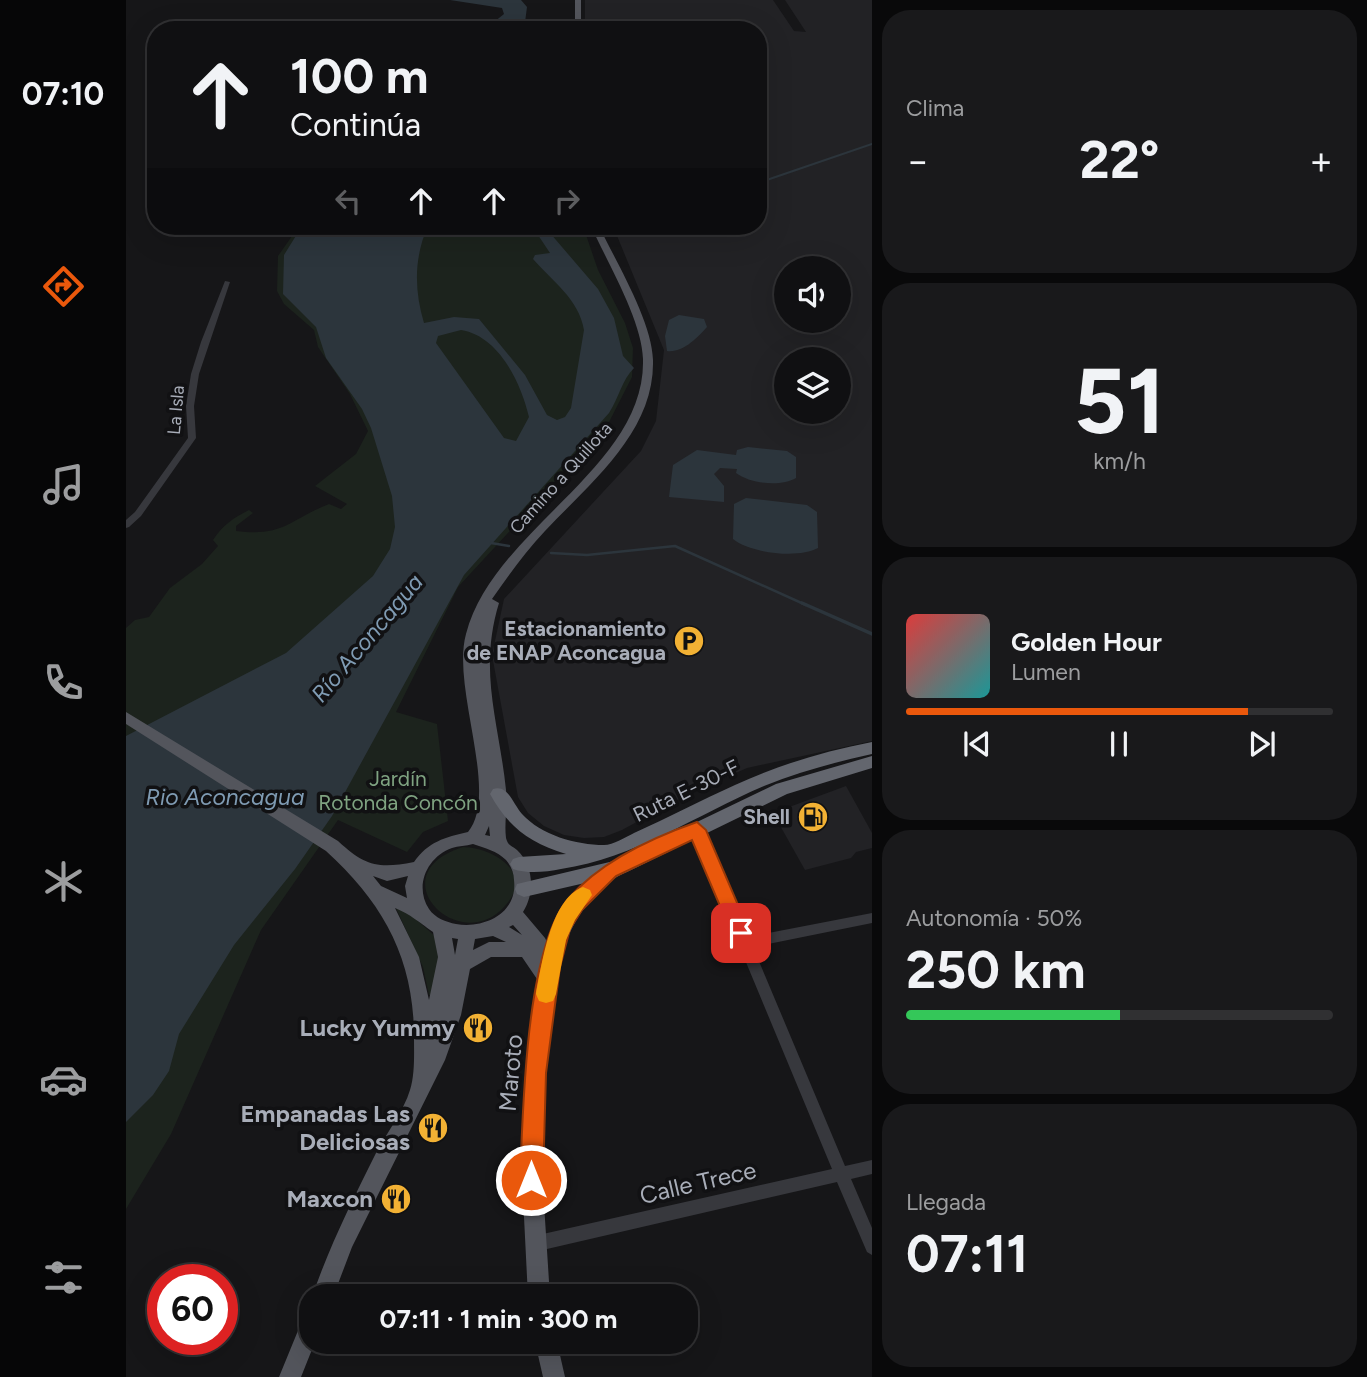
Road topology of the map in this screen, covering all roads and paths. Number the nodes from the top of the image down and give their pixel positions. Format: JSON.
{"nodes":[{"id":1,"x":578,"y":0,"type":"edge"},
{"id":2,"x":578,"y":21,"type":"edge"},
{"id":3,"x":599,"y":235,"type":"edge"},
{"id":4,"x":228,"y":282,"type":"dead end"},
{"id":5,"x":126,"y":525,"type":"edge"},
{"id":6,"x":515,"y":558,"type":"junction"},
{"id":7,"x":126,"y":717,"type":"edge"},
{"id":8,"x":872,"y":748,"type":"edge"},
{"id":9,"x":872,"y":762,"type":"edge"},
{"id":10,"x":499,"y":794,"type":"junction"},
{"id":11,"x":697,"y":830,"type":"junction"},
{"id":12,"x":473,"y":838,"type":"junction"},
{"id":13,"x":500,"y":845,"type":"junction"},
{"id":14,"x":621,"y":848,"type":"junction"},
{"id":15,"x":353,"y":863,"type":"junction"},
{"id":16,"x":519,"y":864,"type":"junction"},
{"id":17,"x":416,"y":868,"type":"junction"},
{"id":18,"x":610,"y":870,"type":"junction"},
{"id":19,"x":524,"y":889,"type":"junction"},
{"id":20,"x":376,"y":891,"type":"junction"},
{"id":21,"x":422,"y":912,"type":"junction"},
{"id":22,"x":514,"y":913,"type":"junction"},
{"id":23,"x":872,"y":918,"type":"edge"},
{"id":24,"x":442,"y":927,"type":"junction"},
{"id":25,"x":493,"y":928,"type":"junction"},
{"id":26,"x":468,"y":933,"type":"junction"},
{"id":27,"x":745,"y":943,"type":"junction"},
{"id":28,"x":528,"y":949,"type":"junction"},
{"id":29,"x":461,"y":965,"type":"junction"},
{"id":30,"x":549,"y":973,"type":"junction"},
{"id":31,"x":436,"y":1060,"type":"junction"},
{"id":32,"x":419,"y":1092,"type":"junction"},
{"id":33,"x":872,"y":1167,"type":"edge"},
{"id":34,"x":841,"y":1174,"type":"junction"},
{"id":35,"x":534,"y":1244,"type":"junction"},
{"id":36,"x":872,"y":1247,"type":"edge"},
{"id":37,"x":327,"y":1284,"type":"edge"},
{"id":38,"x":538,"y":1284,"type":"edge"},
{"id":39,"x":300,"y":1354,"type":"edge"},
{"id":40,"x":549,"y":1354,"type":"edge"},
{"id":41,"x":290,"y":1377,"type":"edge"},
{"id":42,"x":554,"y":1377,"type":"edge"}],
"edges":[{"from":1,"to":2,"type":"main road"},
{"from":3,"to":6,"type":"main road","name":"Camino a Quillota"},
{"from":4,"to":5,"type":"street","name":"La Isla"},
{"from":6,"to":10,"type":"main road","name":"Camino a Quillota"},
{"from":6,"to":12,"type":"main road","name":"Camino a Quillota"},
{"from":7,"to":15,"type":"main road"},
{"from":8,"to":14,"type":"highway","name":"Ruta E-30-F"},
{"from":9,"to":11,"type":"highway","name":"Ruta E-30-F"},
{"from":10,"to":13,"type":"main road","name":"Camino a Quillota"},
{"from":10,"to":14,"type":"highway"},
{"from":11,"to":18,"type":"highway","name":"Ruta E-30-F"},
{"from":11,"to":27,"type":"street"},
{"from":12,"to":13,"type":"main road"},
{"from":12,"to":17,"type":"main road"},
{"from":13,"to":16,"type":"main road"},
{"from":14,"to":16,"type":"highway","name":"Ruta E-30-F"},
{"from":15,"to":17,"type":"main road"},
{"from":15,"to":20,"type":"main road"},
{"from":16,"to":19,"type":"main road"},
{"from":17,"to":21,"type":"main road"},
{"from":18,"to":19,"type":"highway","name":"Ruta E-30-F"},
{"from":18,"to":30,"type":"highway"},
{"from":19,"to":22,"type":"main road"},
{"from":20,"to":21,"type":"main road"},
{"from":20,"to":32,"type":"main road"},
{"from":21,"to":24,"type":"main road"},
{"from":22,"to":25,"type":"main road"},
{"from":22,"to":30,"type":"main road"},
{"from":23,"to":27,"type":"street"},
{"from":24,"to":26,"type":"main road"},
{"from":24,"to":31,"type":"main road"},
{"from":25,"to":26,"type":"main road"},
{"from":25,"to":28,"type":"main road"},
{"from":26,"to":29,"type":"main road"},
{"from":27,"to":34,"type":"street"},
{"from":28,"to":29,"type":"main road"},
{"from":28,"to":30,"type":"main road"},
{"from":29,"to":31,"type":"main road"},
{"from":30,"to":35,"type":"main road","name":"Maroto"},
{"from":31,"to":32,"type":"main road"},
{"from":32,"to":37,"type":"main road"},
{"from":33,"to":34,"type":"street","name":"Calle Trece"},
{"from":34,"to":35,"type":"street","name":"Calle Trece"},
{"from":34,"to":36,"type":"street"},
{"from":35,"to":38,"type":"main road","name":"Maroto"},
{"from":39,"to":41,"type":"main road"},
{"from":40,"to":42,"type":"main road"}]}
